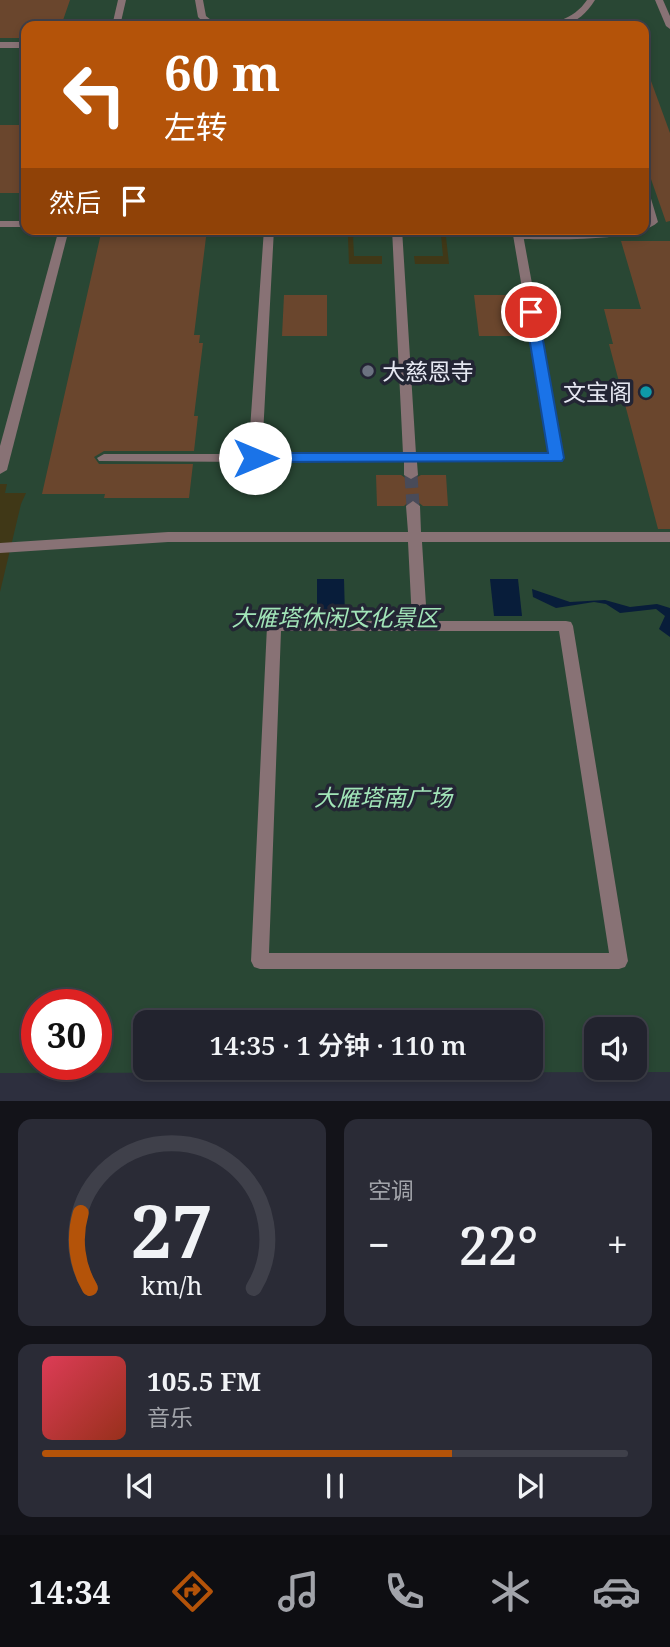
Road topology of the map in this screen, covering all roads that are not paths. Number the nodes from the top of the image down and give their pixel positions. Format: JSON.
{"nodes":[{"id":1,"x":122,"y":0,"type":"edge"},
{"id":2,"x":199,"y":0,"type":"edge"},
{"id":3,"x":591,"y":0,"type":"edge"},
{"id":4,"x":659,"y":0,"type":"edge"},
{"id":5,"x":579,"y":18,"type":"junction"},
{"id":6,"x":117,"y":21,"type":"edge"},
{"id":7,"x":207,"y":21,"type":"edge"},
{"id":8,"x":567,"y":21,"type":"edge"},
{"id":9,"x":584,"y":21,"type":"edge"},
{"id":10,"x":670,"y":26,"type":"edge"},
{"id":11,"x":0,"y":45,"type":"edge"},
{"id":12,"x":21,"y":45,"type":"edge"},
{"id":13,"x":649,"y":209,"type":"edge"},
{"id":14,"x":0,"y":224,"type":"edge"},
{"id":15,"x":21,"y":224,"type":"edge"},
{"id":16,"x":649,"y":226,"type":"edge"},
{"id":17,"x":62,"y":235,"type":"edge"},
{"id":18,"x":269,"y":235,"type":"edge"},
{"id":19,"x":397,"y":235,"type":"edge"},
{"id":20,"x":518,"y":235,"type":"edge"},
{"id":21,"x":565,"y":235,"type":"edge"},
{"id":22,"x":592,"y":235,"type":"edge"},
{"id":23,"x":104,"y":458,"type":"dead end"},
{"id":24,"x":255,"y":458,"type":"junction"},
{"id":25,"x":410,"y":458,"type":"junction"},
{"id":26,"x":0,"y":470,"type":"edge"},
{"id":27,"x":411,"y":475,"type":"tunnel mouth"},
{"id":28,"x":413,"y":506,"type":"tunnel mouth"},
{"id":29,"x":415,"y":537,"type":"junction"},
{"id":30,"x":670,"y":537,"type":"edge"},
{"id":31,"x":0,"y":548,"type":"edge"},
{"id":32,"x":420,"y":626,"type":"junction"}],
"edges":[{"from":1,"to":6,"type":"street"},
{"from":2,"to":7,"type":"street"},
{"from":3,"to":5,"type":"street"},
{"from":4,"to":10,"type":"street"},
{"from":5,"to":8,"type":"street"},
{"from":5,"to":9,"type":"street"},
{"from":11,"to":12,"type":"street"},
{"from":13,"to":16,"type":"street"},
{"from":14,"to":15,"type":"street"},
{"from":17,"to":26,"type":"street"},
{"from":18,"to":24,"type":"street"},
{"from":19,"to":25,"type":"street"},
{"from":20,"to":25,"type":"street"},
{"from":21,"to":22,"type":"street"},
{"from":23,"to":24,"type":"street"},
{"from":24,"to":25,"type":"street"},
{"from":25,"to":27,"type":"street"},
{"from":28,"to":29,"type":"street"},
{"from":29,"to":30,"type":"street"},
{"from":29,"to":31,"type":"street"},
{"from":29,"to":32,"type":"street"},
{"from":32,"to":32,"type":"street"}]}
